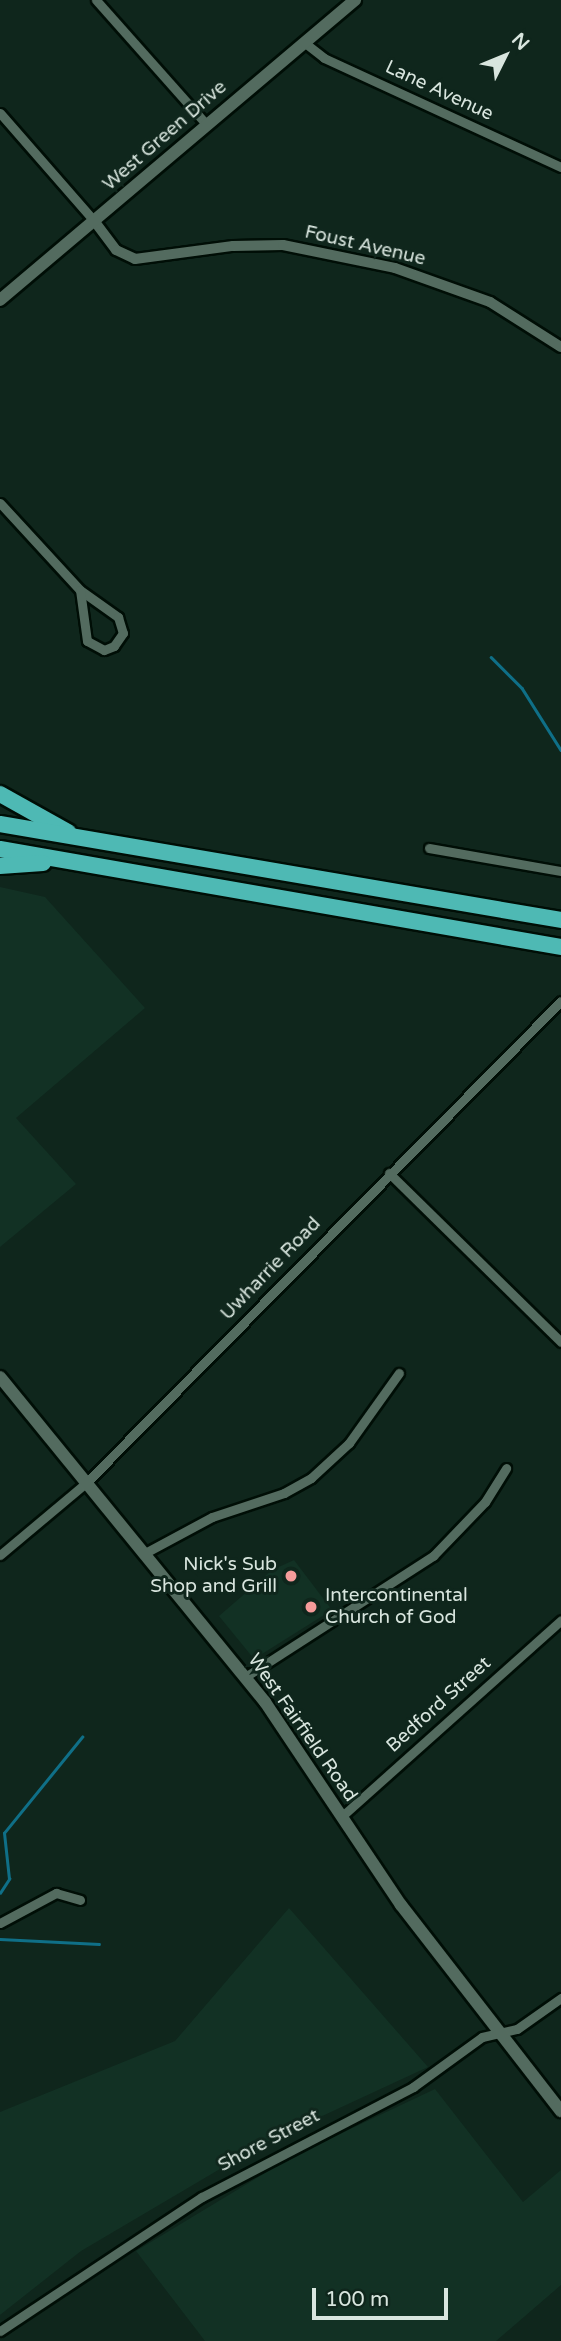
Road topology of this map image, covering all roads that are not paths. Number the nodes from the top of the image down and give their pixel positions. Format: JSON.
{"nodes":[{"id":1,"x":96,"y":0,"type":"edge"},
{"id":2,"x":355,"y":0,"type":"edge"},
{"id":3,"x":305,"y":43,"type":"junction"},
{"id":4,"x":0,"y":113,"type":"edge"},
{"id":5,"x":206,"y":124,"type":"junction"},
{"id":6,"x":561,"y":167,"type":"edge"},
{"id":7,"x":95,"y":222,"type":"junction"},
{"id":8,"x":0,"y":300,"type":"edge"},
{"id":9,"x":561,"y":347,"type":"edge"},
{"id":10,"x":0,"y":503,"type":"edge"},
{"id":11,"x":80,"y":590,"type":"junction"},
{"id":12,"x":0,"y":793,"type":"edge"},
{"id":13,"x":0,"y":824,"type":"edge"},
{"id":14,"x":80,"y":838,"type":"junction"},
{"id":15,"x":429,"y":848,"type":"dead end"},
{"id":16,"x":0,"y":849,"type":"edge"},
{"id":17,"x":70,"y":861,"type":"junction"},
{"id":18,"x":0,"y":866,"type":"edge"},
{"id":19,"x":561,"y":870,"type":"edge"},
{"id":20,"x":561,"y":920,"type":"edge"},
{"id":21,"x":561,"y":947,"type":"edge"},
{"id":22,"x":561,"y":1001,"type":"edge"},
{"id":23,"x":389,"y":1173,"type":"junction"},
{"id":24,"x":561,"y":1342,"type":"edge"},
{"id":25,"x":399,"y":1373,"type":"dead end"},
{"id":26,"x":0,"y":1377,"type":"edge"},
{"id":27,"x":506,"y":1468,"type":"dead end"},
{"id":28,"x":87,"y":1482,"type":"junction"},
{"id":29,"x":145,"y":1553,"type":"junction"},
{"id":30,"x":0,"y":1555,"type":"edge"},
{"id":31,"x":561,"y":1620,"type":"edge"},
{"id":32,"x":245,"y":1677,"type":"junction"},
{"id":33,"x":341,"y":1817,"type":"junction"},
{"id":34,"x":80,"y":1900,"type":"dead end"},
{"id":35,"x":0,"y":1923,"type":"edge"},
{"id":36,"x":561,"y":1998,"type":"edge"},
{"id":37,"x":499,"y":2033,"type":"junction"},
{"id":38,"x":561,"y":2111,"type":"edge"},
{"id":39,"x":0,"y":2331,"type":"edge"}],
"edges":[{"from":1,"to":5,"type":"street"},
{"from":2,"to":3,"type":"main road","name":"West Green Drive"},
{"from":3,"to":5,"type":"main road","name":"West Green Drive"},
{"from":3,"to":6,"type":"street","name":"Lane Avenue"},
{"from":4,"to":7,"type":"street","name":"Foust Avenue"},
{"from":5,"to":7,"type":"main road","name":"West Green Drive"},
{"from":7,"to":8,"type":"main road","name":"West Green Drive"},
{"from":7,"to":9,"type":"street","name":"Foust Avenue"},
{"from":10,"to":11,"type":"street"},
{"from":11,"to":11,"type":"street"},
{"from":12,"to":14,"type":"highway"},
{"from":13,"to":14,"type":"highway"},
{"from":14,"to":20,"type":"highway"},
{"from":15,"to":19,"type":"street"},
{"from":16,"to":17,"type":"highway"},
{"from":17,"to":18,"type":"highway"},
{"from":17,"to":21,"type":"highway"},
{"from":22,"to":23,"type":"street","name":"Uwharrie Road"},
{"from":23,"to":24,"type":"street"},
{"from":23,"to":28,"type":"street","name":"Uwharrie Road"},
{"from":25,"to":29,"type":"street"},
{"from":26,"to":28,"type":"main road","name":"West Fairfield Road"},
{"from":27,"to":32,"type":"street"},
{"from":28,"to":29,"type":"main road","name":"West Fairfield Road"},
{"from":28,"to":30,"type":"street","name":"Uwharrie Road"},
{"from":29,"to":32,"type":"main road","name":"West Fairfield Road"},
{"from":31,"to":33,"type":"street","name":"Bedford Street"},
{"from":32,"to":33,"type":"main road","name":"West Fairfield Road"},
{"from":33,"to":37,"type":"main road","name":"West Fairfield Road"},
{"from":34,"to":35,"type":"street"},
{"from":36,"to":37,"type":"street","name":"Shore Street"},
{"from":37,"to":38,"type":"main road","name":"West Fairfield Road"},
{"from":37,"to":39,"type":"street","name":"Shore Street"}]}
